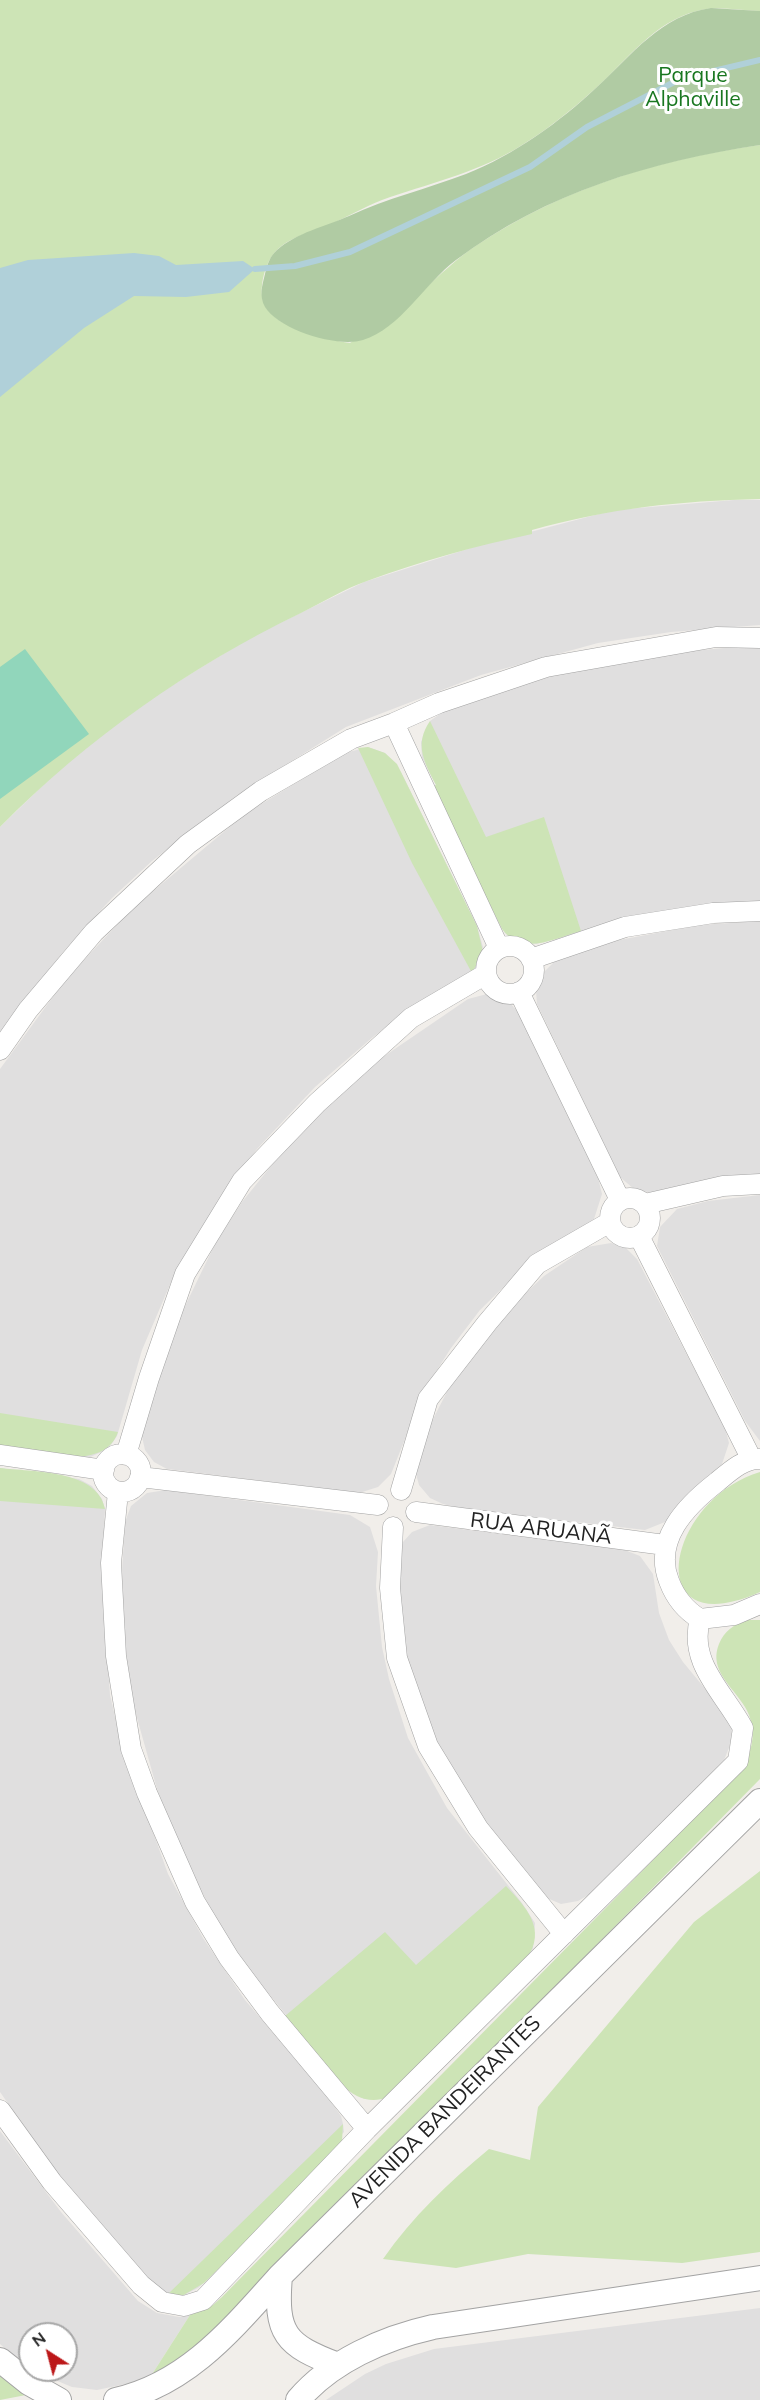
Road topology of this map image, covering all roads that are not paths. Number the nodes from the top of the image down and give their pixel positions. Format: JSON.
{"nodes":[{"id":1,"x":760,"y":638,"type":"edge"},
{"id":2,"x":394,"y":723,"type":"junction"},
{"id":3,"x":760,"y":911,"type":"edge"},
{"id":4,"x":499,"y":948,"type":"junction"},
{"id":5,"x":531,"y":959,"type":"junction"},
{"id":6,"x":486,"y":974,"type":"junction"},
{"id":7,"x":519,"y":992,"type":"junction"},
{"id":8,"x":0,"y":1050,"type":"edge"},
{"id":9,"x":760,"y":1184,"type":"edge"},
{"id":10,"x":620,"y":1200,"type":"junction"},
{"id":11,"x":645,"y":1204,"type":"junction"},
{"id":12,"x":610,"y":1222,"type":"junction"},
{"id":13,"x":639,"y":1236,"type":"junction"},
{"id":14,"x":0,"y":1455,"type":"edge"},
{"id":15,"x":126,"y":1455,"type":"junction"},
{"id":16,"x":756,"y":1458,"type":"edge"},
{"id":17,"x":104,"y":1470,"type":"junction"},
{"id":18,"x":140,"y":1477,"type":"junction"},
{"id":19,"x":401,"y":1490,"type":"junction"},
{"id":20,"x":118,"y":1492,"type":"junction"},
{"id":21,"x":378,"y":1505,"type":"junction"},
{"id":22,"x":416,"y":1512,"type":"junction"},
{"id":23,"x":393,"y":1527,"type":"junction"},
{"id":24,"x":665,"y":1545,"type":"junction"},
{"id":25,"x":760,"y":1604,"type":"edge"},
{"id":26,"x":700,"y":1619,"type":"junction"},
{"id":27,"x":760,"y":1801,"type":"edge"},
{"id":28,"x":564,"y":1935,"type":"junction"},
{"id":29,"x":0,"y":2110,"type":"edge"},
{"id":30,"x":367,"y":2129,"type":"junction"},
{"id":31,"x":280,"y":2276,"type":"junction"},
{"id":32,"x":760,"y":2278,"type":"edge"},
{"id":33,"x":0,"y":2360,"type":"edge"},
{"id":34,"x":338,"y":2365,"type":"junction"},
{"id":35,"x":59,"y":2400,"type":"edge"},
{"id":36,"x":116,"y":2400,"type":"edge"},
{"id":37,"x":298,"y":2400,"type":"edge"}],
"edges":[{"from":1,"to":2,"type":"street"},
{"from":2,"to":4,"type":"street"},
{"from":2,"to":8,"type":"street"},
{"from":3,"to":5,"type":"street"},
{"from":4,"to":5,"type":"street"},
{"from":4,"to":6,"type":"street"},
{"from":5,"to":7,"type":"street"},
{"from":6,"to":7,"type":"street"},
{"from":6,"to":15,"type":"street"},
{"from":7,"to":10,"type":"street"},
{"from":9,"to":11,"type":"street"},
{"from":10,"to":11,"type":"street"},
{"from":10,"to":12,"type":"street"},
{"from":11,"to":13,"type":"street"},
{"from":12,"to":13,"type":"street"},
{"from":12,"to":19,"type":"street"},
{"from":13,"to":16,"type":"street"},
{"from":14,"to":17,"type":"street"},
{"from":15,"to":17,"type":"street"},
{"from":15,"to":18,"type":"street"},
{"from":16,"to":24,"type":"street"},
{"from":17,"to":20,"type":"street"},
{"from":18,"to":20,"type":"street"},
{"from":18,"to":21,"type":"street"},
{"from":19,"to":21,"type":"street"},
{"from":19,"to":22,"type":"street"},
{"from":20,"to":30,"type":"street"},
{"from":21,"to":23,"type":"street"},
{"from":22,"to":23,"type":"street"},
{"from":22,"to":24,"type":"street","name":"RUA ARUANÃ"},
{"from":23,"to":28,"type":"street"},
{"from":24,"to":26,"type":"street"},
{"from":25,"to":26,"type":"street"},
{"from":26,"to":28,"type":"street"},
{"from":27,"to":31,"type":"street","name":"AVENIDA BANDEIRANTES"},
{"from":28,"to":30,"type":"street"},
{"from":29,"to":30,"type":"street"},
{"from":31,"to":34,"type":"street"},
{"from":31,"to":36,"type":"street","name":"AVENIDA BANDEIRANTES"},
{"from":32,"to":34,"type":"street"},
{"from":33,"to":35,"type":"street"},
{"from":34,"to":37,"type":"street"}]}
